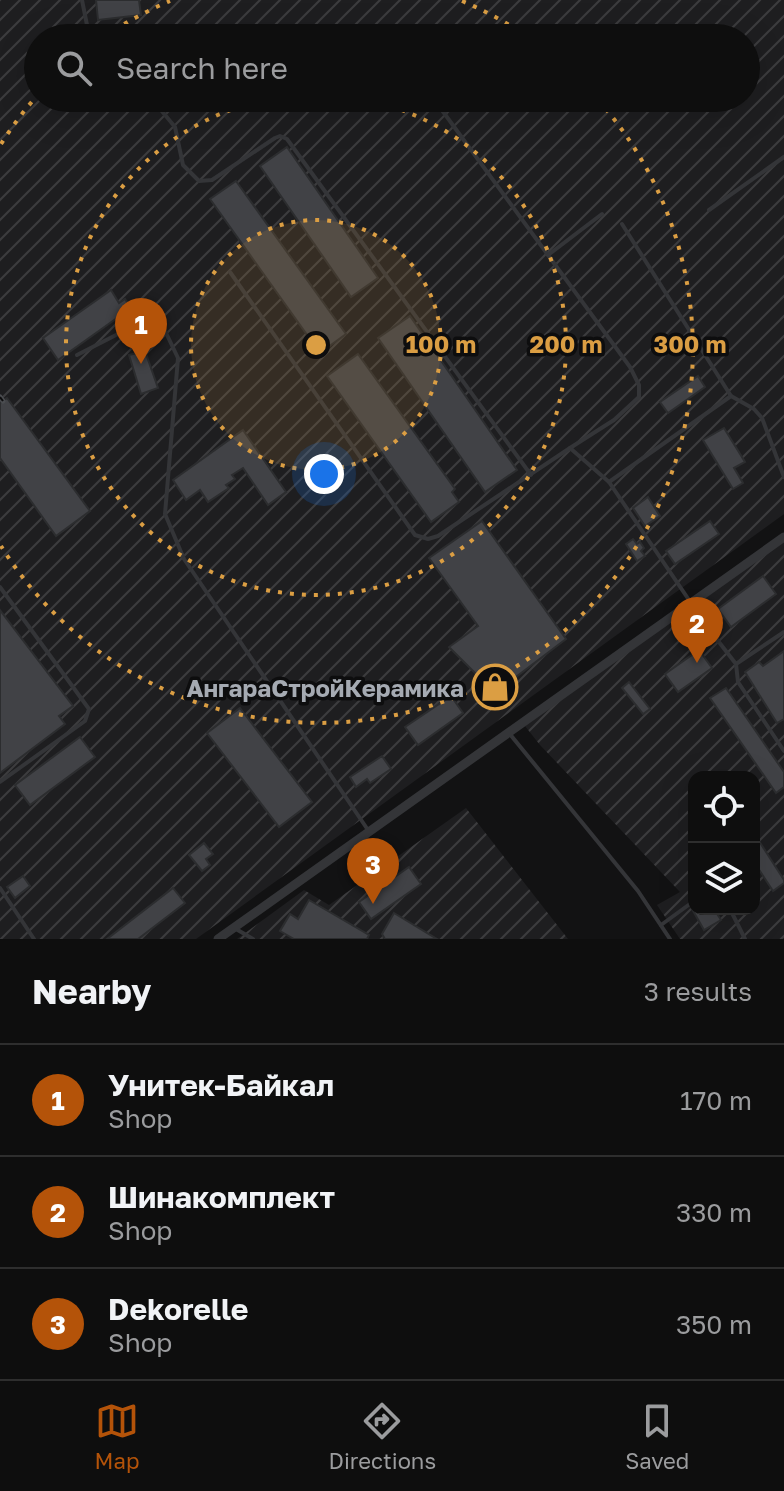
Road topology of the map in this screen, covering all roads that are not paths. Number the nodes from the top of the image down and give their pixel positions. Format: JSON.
{"nodes":[{"id":1,"x":82,"y":0,"type":"edge"},
{"id":2,"x":87,"y":24,"type":"edge"},
{"id":3,"x":163,"y":112,"type":"edge"},
{"id":4,"x":443,"y":112,"type":"edge"},
{"id":5,"x":784,"y":157,"type":"edge"},
{"id":6,"x":709,"y":210,"type":"dead end"},
{"id":7,"x":602,"y":214,"type":"dead end"},
{"id":8,"x":622,"y":224,"type":"dead end"},
{"id":9,"x":548,"y":255,"type":"junction"},
{"id":10,"x":230,"y":272,"type":"dead end"},
{"id":11,"x":77,"y":355,"type":"dead end"},
{"id":12,"x":731,"y":396,"type":"junction"},
{"id":13,"x":570,"y":448,"type":"junction"},
{"id":14,"x":531,"y":475,"type":"junction"},
{"id":15,"x":784,"y":477,"type":"edge"},
{"id":16,"x":609,"y":482,"type":"junction"},
{"id":17,"x":784,"y":537,"type":"edge"},
{"id":18,"x":0,"y":587,"type":"edge"},
{"id":19,"x":690,"y":602,"type":"junction"},
{"id":20,"x":784,"y":632,"type":"edge"},
{"id":21,"x":736,"y":664,"type":"junction"},
{"id":22,"x":508,"y":731,"type":"junction"},
{"id":23,"x":784,"y":751,"type":"edge"},
{"id":24,"x":0,"y":782,"type":"edge"},
{"id":25,"x":370,"y":832,"type":"junction"},
{"id":26,"x":0,"y":888,"type":"edge"},
{"id":27,"x":688,"y":905,"type":"edge"},
{"id":28,"x":733,"y":915,"type":"edge"},
{"id":29,"x":661,"y":925,"type":"junction"},
{"id":30,"x":234,"y":927,"type":"junction"},
{"id":31,"x":34,"y":939,"type":"edge"},
{"id":32,"x":218,"y":939,"type":"edge"},
{"id":33,"x":253,"y":939,"type":"edge"},
{"id":34,"x":670,"y":939,"type":"edge"},
{"id":35,"x":745,"y":939,"type":"edge"}],
"edges":[{"from":1,"to":2,"type":"lane"},
{"from":3,"to":14,"type":"lane"},
{"from":4,"to":9,"type":"lane"},
{"from":5,"to":6,"type":"lane"},
{"from":7,"to":9,"type":"lane"},
{"from":8,"to":12,"type":"lane"},
{"from":9,"to":13,"type":"lane"},
{"from":10,"to":14,"type":"lane"},
{"from":11,"to":25,"type":"lane"},
{"from":12,"to":15,"type":"lane"},
{"from":12,"to":16,"type":"lane"},
{"from":13,"to":14,"type":"lane"},
{"from":13,"to":16,"type":"lane"},
{"from":16,"to":19,"type":"lane"},
{"from":17,"to":19,"type":"street"},
{"from":18,"to":24,"type":"lane"},
{"from":19,"to":21,"type":"lane"},
{"from":19,"to":22,"type":"street"},
{"from":20,"to":21,"type":"lane"},
{"from":21,"to":23,"type":"lane"},
{"from":22,"to":25,"type":"street"},
{"from":22,"to":29,"type":"lane"},
{"from":25,"to":30,"type":"street"},
{"from":26,"to":31,"type":"lane"},
{"from":27,"to":29,"type":"lane"},
{"from":28,"to":35,"type":"lane"},
{"from":29,"to":34,"type":"lane"},
{"from":30,"to":32,"type":"street"},
{"from":30,"to":33,"type":"lane"}]}
